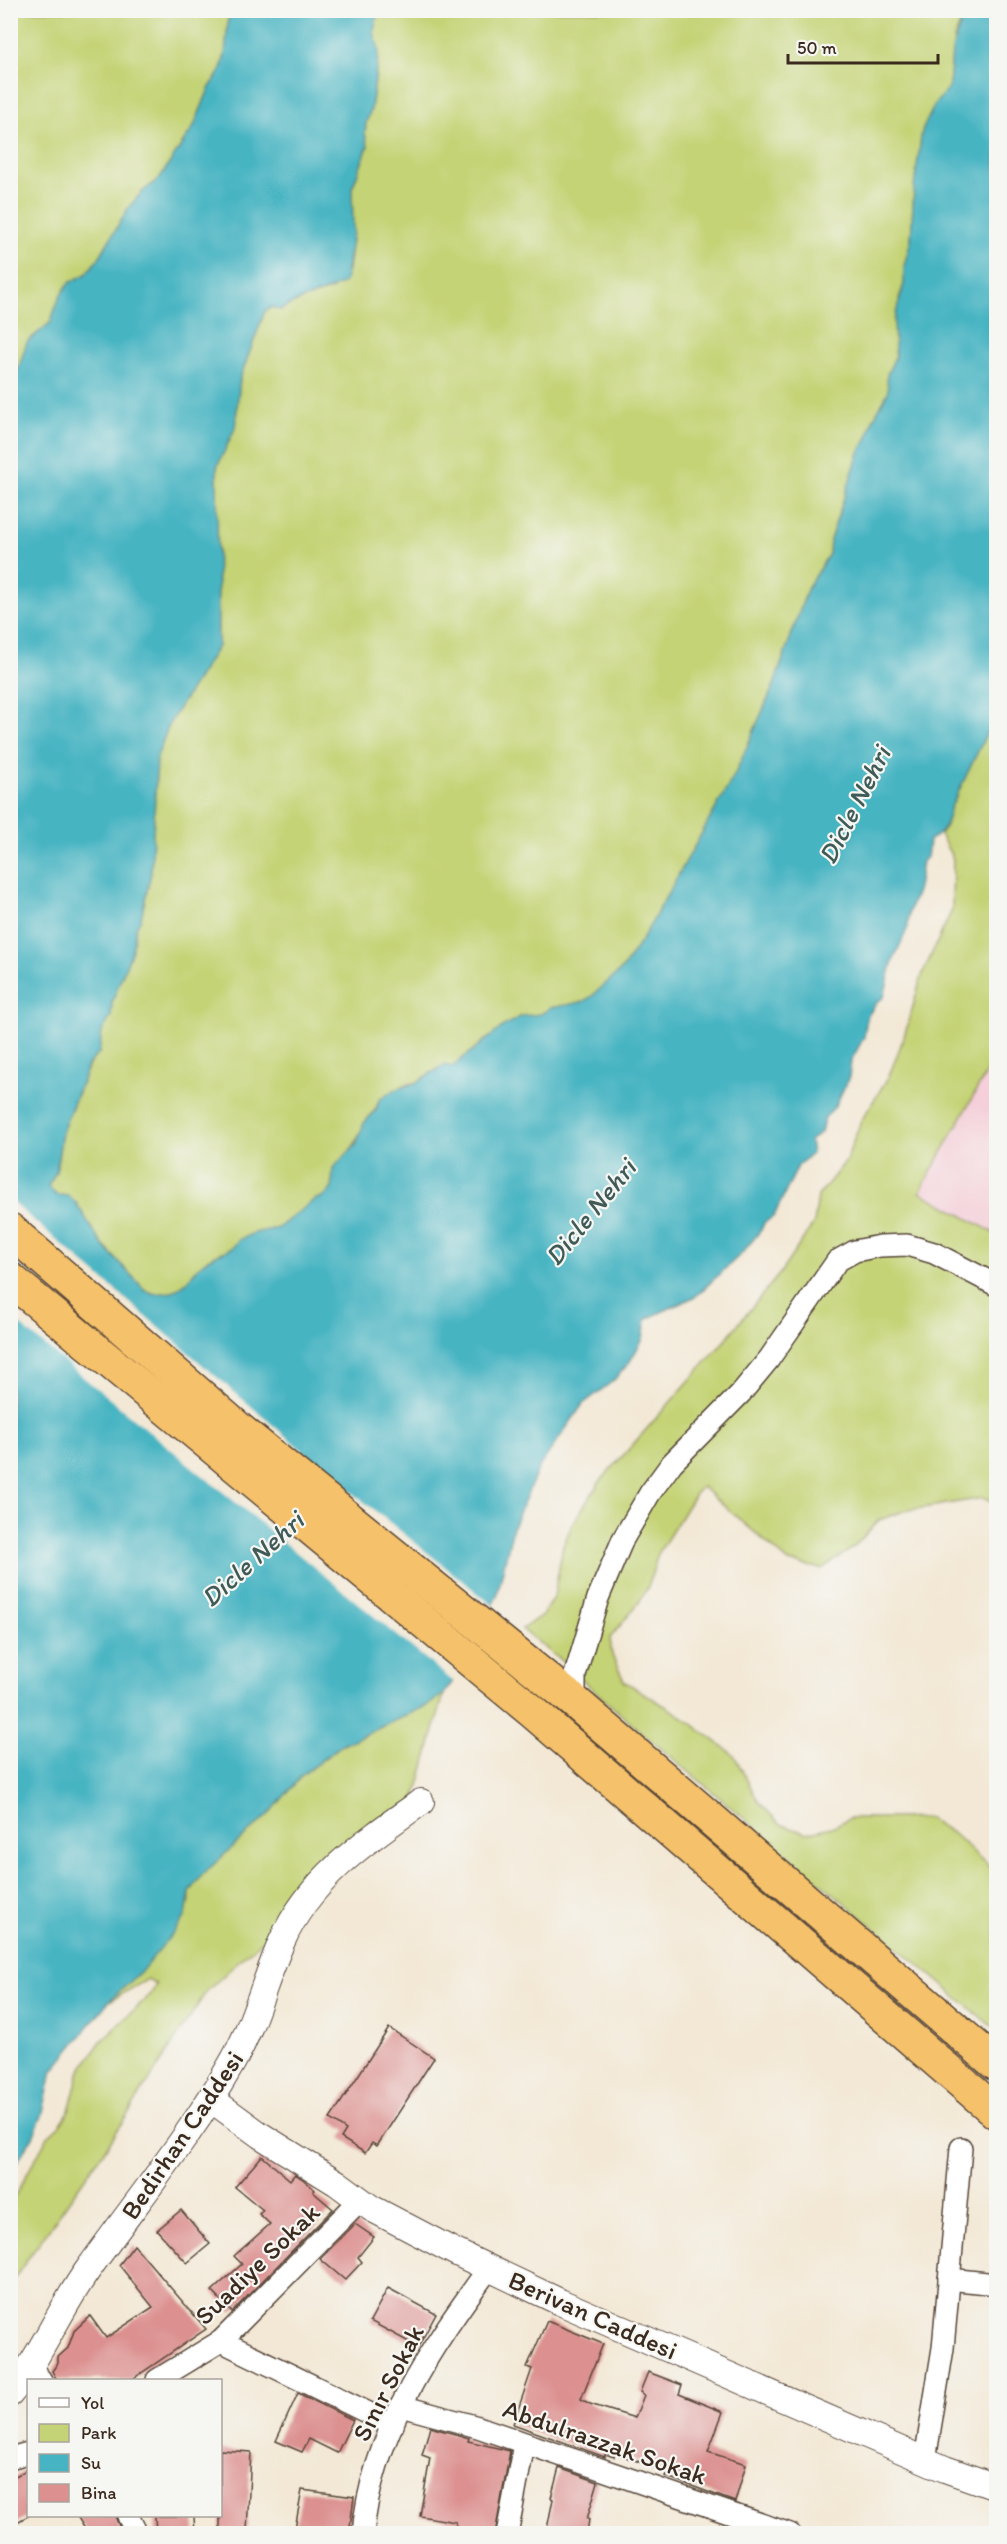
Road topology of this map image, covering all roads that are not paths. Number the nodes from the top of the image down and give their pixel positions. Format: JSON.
{"nodes":[{"id":1,"x":10,"y":1230,"type":"edge"},
{"id":2,"x":10,"y":1279,"type":"edge"},
{"id":3,"x":996,"y":1285,"type":"edge"},
{"id":4,"x":563,"y":1693,"type":"junction"},
{"id":5,"x":421,"y":1802,"type":"dead end"},
{"id":6,"x":996,"y":2064,"type":"edge"},
{"id":7,"x":212,"y":2099,"type":"junction"},
{"id":8,"x":996,"y":2112,"type":"edge"},
{"id":9,"x":961,"y":2148,"type":"dead end"},
{"id":10,"x":360,"y":2200,"type":"junction"},
{"id":11,"x":489,"y":2268,"type":"junction"},
{"id":12,"x":949,"y":2279,"type":"junction"},
{"id":13,"x":996,"y":2284,"type":"edge"},
{"id":14,"x":221,"y":2341,"type":"junction"},
{"id":15,"x":35,"y":2373,"type":"edge"},
{"id":16,"x":159,"y":2379,"type":"edge"},
{"id":17,"x":27,"y":2380,"type":"edge"},
{"id":18,"x":10,"y":2394,"type":"edge"},
{"id":19,"x":397,"y":2416,"type":"junction"},
{"id":20,"x":524,"y":2444,"type":"junction"},
{"id":21,"x":27,"y":2453,"type":"edge"},
{"id":22,"x":10,"y":2458,"type":"edge"},
{"id":23,"x":925,"y":2460,"type":"junction"},
{"id":24,"x":996,"y":2487,"type":"edge"},
{"id":25,"x":128,"y":2517,"type":"edge"},
{"id":26,"x":136,"y":2534,"type":"edge"},
{"id":27,"x":363,"y":2534,"type":"edge"},
{"id":28,"x":507,"y":2534,"type":"edge"},
{"id":29,"x":790,"y":2534,"type":"edge"}],
"edges":[{"from":1,"to":4,"type":"highway"},
{"from":2,"to":8,"type":"highway"},
{"from":3,"to":4,"type":"street"},
{"from":4,"to":6,"type":"highway"},
{"from":5,"to":7,"type":"street","name":"Bedirhan Caddesi"},
{"from":7,"to":10,"type":"street","name":"Berivan Caddesi"},
{"from":7,"to":15,"type":"street","name":"Bedirhan Caddesi"},
{"from":9,"to":12,"type":"street"},
{"from":10,"to":11,"type":"street","name":"Berivan Caddesi"},
{"from":10,"to":14,"type":"street","name":"Suadiye Sokak"},
{"from":11,"to":19,"type":"street","name":"Sınır Sokak"},
{"from":11,"to":23,"type":"street","name":"Berivan Caddesi"},
{"from":12,"to":13,"type":"street"},
{"from":12,"to":23,"type":"street"},
{"from":14,"to":16,"type":"street","name":"Suadiye Sokak"},
{"from":14,"to":19,"type":"street","name":"Abdulrazzak Sokak"},
{"from":17,"to":18,"type":"street","name":"Bedirhan Caddesi"},
{"from":19,"to":20,"type":"street","name":"Abdulrazzak Sokak"},
{"from":19,"to":27,"type":"street","name":"Sınır Sokak"},
{"from":20,"to":28,"type":"street"},
{"from":20,"to":29,"type":"street","name":"Abdulrazzak Sokak"},
{"from":21,"to":22,"type":"street"},
{"from":23,"to":24,"type":"street","name":"Berivan Caddesi"},
{"from":25,"to":26,"type":"street"}]}
